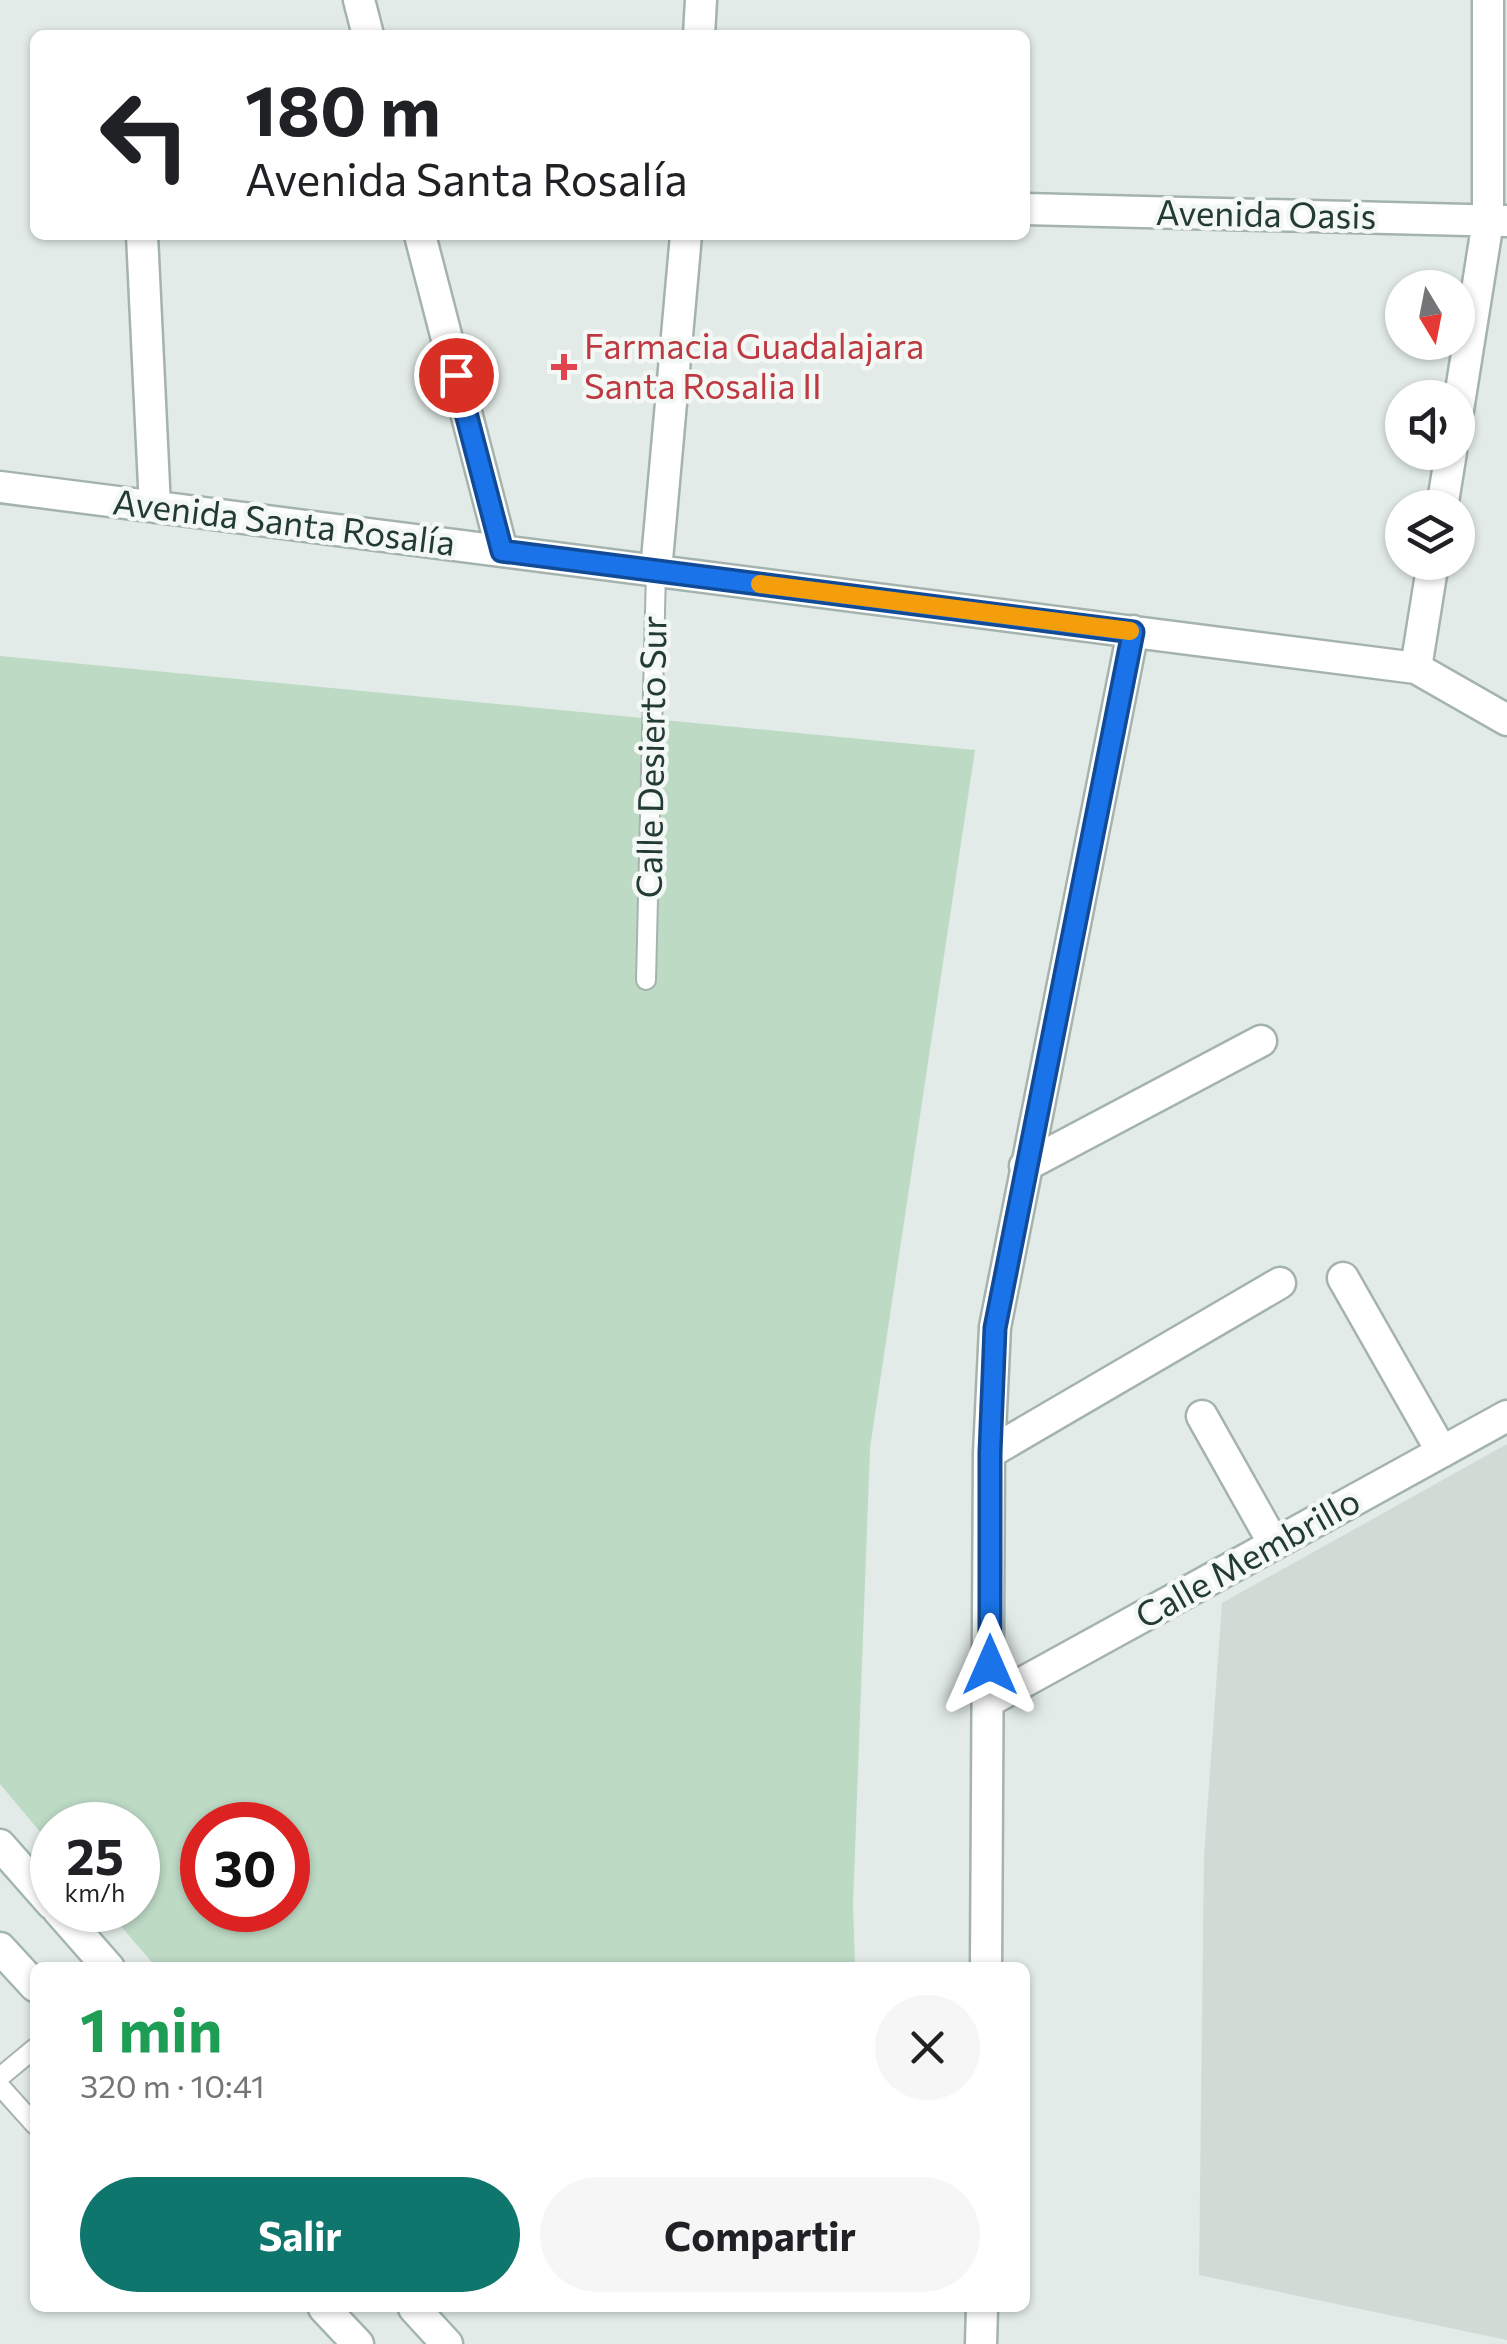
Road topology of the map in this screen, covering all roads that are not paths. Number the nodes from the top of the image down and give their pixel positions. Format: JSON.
{"nodes":[{"id":1,"x":360,"y":0,"type":"edge"},
{"id":2,"x":701,"y":0,"type":"edge"},
{"id":3,"x":1488,"y":0,"type":"edge"},
{"id":4,"x":367,"y":30,"type":"edge"},
{"id":5,"x":699,"y":30,"type":"edge"},
{"id":6,"x":1030,"y":209,"type":"edge"},
{"id":7,"x":1498,"y":221,"type":"edge"},
{"id":8,"x":142,"y":240,"type":"edge"},
{"id":9,"x":421,"y":240,"type":"edge"},
{"id":10,"x":686,"y":240,"type":"edge"},
{"id":11,"x":1464,"y":380,"type":"edge"},
{"id":12,"x":0,"y":487,"type":"edge"},
{"id":13,"x":156,"y":507,"type":"junction"},
{"id":14,"x":502,"y":551,"type":"junction"},
{"id":15,"x":656,"y":571,"type":"junction"},
{"id":16,"x":1430,"y":580,"type":"edge"},
{"id":17,"x":1133,"y":632,"type":"junction"},
{"id":18,"x":1416,"y":668,"type":"junction"},
{"id":19,"x":1507,"y":720,"type":"edge"},
{"id":20,"x":646,"y":980,"type":"dead end"},
{"id":21,"x":1262,"y":1041,"type":"dead end"},
{"id":22,"x":1025,"y":1166,"type":"junction"},
{"id":23,"x":1343,"y":1278,"type":"dead end"},
{"id":24,"x":1280,"y":1284,"type":"dead end"},
{"id":25,"x":1202,"y":1416,"type":"dead end"},
{"id":26,"x":1507,"y":1416,"type":"edge"},
{"id":27,"x":1442,"y":1452,"type":"junction"},
{"id":28,"x":990,"y":1453,"type":"junction"},
{"id":29,"x":1274,"y":1544,"type":"junction"},
{"id":30,"x":990,"y":1701,"type":"junction"},
{"id":31,"x":0,"y":1845,"type":"edge"},
{"id":32,"x":30,"y":1879,"type":"edge"},
{"id":33,"x":77,"y":1932,"type":"edge"},
{"id":34,"x":0,"y":1948,"type":"edge"},
{"id":35,"x":104,"y":1962,"type":"edge"},
{"id":36,"x":986,"y":1962,"type":"edge"},
{"id":37,"x":30,"y":1981,"type":"edge"},
{"id":38,"x":30,"y":2052,"type":"edge"},
{"id":39,"x":0,"y":2077,"type":"edge"},
{"id":40,"x":0,"y":2086,"type":"edge"},
{"id":41,"x":30,"y":2119,"type":"edge"},
{"id":42,"x":334,"y":2312,"type":"edge"},
{"id":43,"x":418,"y":2312,"type":"edge"},
{"id":44,"x":982,"y":2312,"type":"edge"},
{"id":45,"x":358,"y":2344,"type":"edge"},
{"id":46,"x":447,"y":2344,"type":"edge"},
{"id":47,"x":981,"y":2344,"type":"edge"}],
"edges":[{"from":1,"to":4,"type":"street"},
{"from":2,"to":5,"type":"street"},
{"from":3,"to":7,"type":"street"},
{"from":6,"to":7,"type":"street","name":"Avenida Oasis"},
{"from":7,"to":11,"type":"street"},
{"from":8,"to":13,"type":"street"},
{"from":9,"to":14,"type":"street"},
{"from":10,"to":15,"type":"street","name":"Calle Desierto Sur"},
{"from":12,"to":13,"type":"street","name":"Avenida Santa Rosalía"},
{"from":13,"to":14,"type":"street","name":"Avenida Santa Rosalía"},
{"from":14,"to":15,"type":"street","name":"Avenida Santa Rosalía"},
{"from":15,"to":17,"type":"street","name":"Avenida Santa Rosalía"},
{"from":15,"to":20,"type":"lane","name":"Calle Desierto Sur"},
{"from":16,"to":18,"type":"street"},
{"from":17,"to":18,"type":"street","name":"Avenida Santa Rosalía"},
{"from":17,"to":22,"type":"street"},
{"from":18,"to":19,"type":"street","name":"Avenida Santa Rosalía"},
{"from":21,"to":22,"type":"street"},
{"from":22,"to":28,"type":"street"},
{"from":23,"to":27,"type":"street"},
{"from":24,"to":28,"type":"street"},
{"from":25,"to":29,"type":"street"},
{"from":26,"to":27,"type":"street","name":"Calle Membrillo"},
{"from":27,"to":29,"type":"street","name":"Calle Membrillo"},
{"from":28,"to":30,"type":"street"},
{"from":29,"to":30,"type":"street","name":"Calle Membrillo"},
{"from":30,"to":36,"type":"street"},
{"from":31,"to":32,"type":"street"},
{"from":33,"to":35,"type":"street"},
{"from":34,"to":37,"type":"street"},
{"from":38,"to":39,"type":"lane"},
{"from":40,"to":41,"type":"lane"},
{"from":42,"to":45,"type":"street"},
{"from":43,"to":46,"type":"street"},
{"from":44,"to":47,"type":"street"}]}
